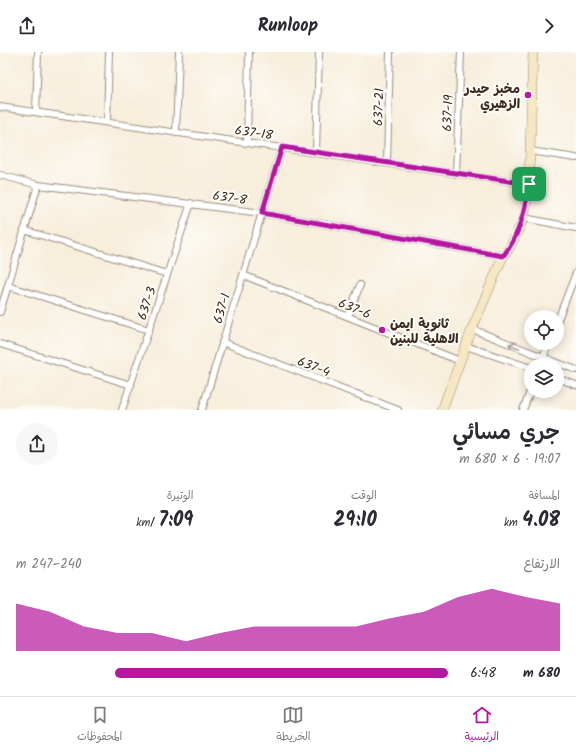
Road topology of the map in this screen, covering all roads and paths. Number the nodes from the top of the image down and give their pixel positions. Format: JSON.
{"nodes":[{"id":1,"x":38,"y":52,"type":"edge"},
{"id":2,"x":109,"y":52,"type":"edge"},
{"id":3,"x":179,"y":52,"type":"edge"},
{"id":4,"x":249,"y":52,"type":"edge"},
{"id":5,"x":319,"y":52,"type":"edge"},
{"id":6,"x":390,"y":52,"type":"edge"},
{"id":7,"x":460,"y":52,"type":"edge"},
{"id":8,"x":533,"y":52,"type":"edge"},
{"id":9,"x":0,"y":107,"type":"edge"},
{"id":10,"x":36,"y":112,"type":"junction"},
{"id":11,"x":106,"y":122,"type":"junction"},
{"id":12,"x":176,"y":132,"type":"junction"},
{"id":13,"x":247,"y":142,"type":"junction"},
{"id":14,"x":282,"y":147,"type":"junction"},
{"id":15,"x":530,"y":151,"type":"junction"},
{"id":16,"x":316,"y":152,"type":"junction"},
{"id":17,"x":576,"y":158,"type":"edge"},
{"id":18,"x":387,"y":163,"type":"junction"},
{"id":19,"x":456,"y":174,"type":"junction"},
{"id":20,"x":0,"y":175,"type":"edge"},
{"id":21,"x":529,"y":184,"type":"junction"},
{"id":22,"x":38,"y":185,"type":"junction"},
{"id":23,"x":191,"y":203,"type":"junction"},
{"id":24,"x":262,"y":213,"type":"junction"},
{"id":25,"x":524,"y":218,"type":"junction"},
{"id":26,"x":576,"y":228,"type":"edge"},
{"id":27,"x":24,"y":230,"type":"junction"},
{"id":28,"x":503,"y":256,"type":"junction"},
{"id":29,"x":576,"y":273,"type":"edge"},
{"id":30,"x":167,"y":274,"type":"junction"},
{"id":31,"x":243,"y":275,"type":"junction"},
{"id":32,"x":360,"y":285,"type":"dead end"},
{"id":33,"x":574,"y":285,"type":"edge"},
{"id":34,"x":8,"y":286,"type":"junction"},
{"id":35,"x":563,"y":310,"type":"edge"},
{"id":36,"x":0,"y":312,"type":"edge"},
{"id":37,"x":348,"y":316,"type":"junction"},
{"id":38,"x":472,"y":329,"type":"junction"},
{"id":39,"x":149,"y":330,"type":"junction"},
{"id":40,"x":222,"y":342,"type":"junction"},
{"id":41,"x":0,"y":344,"type":"edge"},
{"id":42,"x":466,"y":346,"type":"junction"},
{"id":43,"x":546,"y":350,"type":"edge"},
{"id":44,"x":543,"y":357,"type":"junction"},
{"id":45,"x":460,"y":362,"type":"junction"},
{"id":46,"x":524,"y":366,"type":"edge"},
{"id":47,"x":576,"y":370,"type":"edge"},
{"id":48,"x":564,"y":381,"type":"edge"},
{"id":49,"x":131,"y":385,"type":"junction"},
{"id":50,"x":576,"y":385,"type":"edge"},
{"id":51,"x":528,"y":398,"type":"edge"},
{"id":52,"x":122,"y":410,"type":"edge"},
{"id":53,"x":202,"y":410,"type":"edge"},
{"id":54,"x":398,"y":410,"type":"edge"},
{"id":55,"x":442,"y":410,"type":"edge"},
{"id":56,"x":523,"y":410,"type":"edge"}],
"edges":[{"from":1,"to":10,"type":"street"},
{"from":2,"to":11,"type":"street"},
{"from":3,"to":12,"type":"street"},
{"from":4,"to":13,"type":"street"},
{"from":5,"to":16,"type":"street"},
{"from":6,"to":18,"type":"street","name":"637-21"},
{"from":7,"to":19,"type":"street","name":"637-19"},
{"from":8,"to":15,"type":"street"},
{"from":9,"to":10,"type":"street","name":"637-18"},
{"from":10,"to":11,"type":"street","name":"637-18"},
{"from":11,"to":12,"type":"street","name":"637-18"},
{"from":12,"to":13,"type":"street","name":"637-18"},
{"from":13,"to":14,"type":"street","name":"637-18"},
{"from":14,"to":16,"type":"street","name":"637-18"},
{"from":14,"to":24,"type":"street","name":"637-1"},
{"from":15,"to":17,"type":"street"},
{"from":15,"to":21,"type":"street"},
{"from":16,"to":18,"type":"street","name":"637-18"},
{"from":18,"to":19,"type":"street","name":"637-18"},
{"from":19,"to":21,"type":"street","name":"637-18"},
{"from":20,"to":22,"type":"street","name":"637-8"},
{"from":21,"to":25,"type":"street"},
{"from":22,"to":23,"type":"street","name":"637-8"},
{"from":22,"to":27,"type":"street"},
{"from":23,"to":24,"type":"street","name":"637-8"},
{"from":23,"to":30,"type":"street","name":"637-3"},
{"from":24,"to":28,"type":"street","name":"637-8"},
{"from":24,"to":31,"type":"street","name":"637-1"},
{"from":25,"to":26,"type":"street"},
{"from":25,"to":28,"type":"street"},
{"from":27,"to":30,"type":"street"},
{"from":27,"to":34,"type":"street"},
{"from":28,"to":38,"type":"street"},
{"from":29,"to":33,"type":"street"},
{"from":30,"to":39,"type":"street","name":"637-3"},
{"from":31,"to":37,"type":"street","name":"637-6"},
{"from":31,"to":40,"type":"street","name":"637-1"},
{"from":32,"to":37,"type":"street"},
{"from":33,"to":35,"type":"street"},
{"from":34,"to":36,"type":"street"},
{"from":34,"to":39,"type":"street"},
{"from":37,"to":45,"type":"street","name":"637-6"},
{"from":38,"to":42,"type":"street"},
{"from":44,"to":38,"type":"street","one_way":true},
{"from":39,"to":49,"type":"street","name":"637-3"},
{"from":40,"to":53,"type":"street","name":"637-1"},
{"from":40,"to":54,"type":"street","name":"637-4"},
{"from":41,"to":49,"type":"street"},
{"from":42,"to":45,"type":"street"},
{"from":42,"to":46,"type":"street"},
{"from":43,"to":44,"type":"street"},
{"from":44,"to":47,"type":"street"},
{"from":45,"to":55,"type":"street"},
{"from":48,"to":50,"type":"street"},
{"from":49,"to":52,"type":"street","name":"637-3"},
{"from":51,"to":56,"type":"street"}]}
